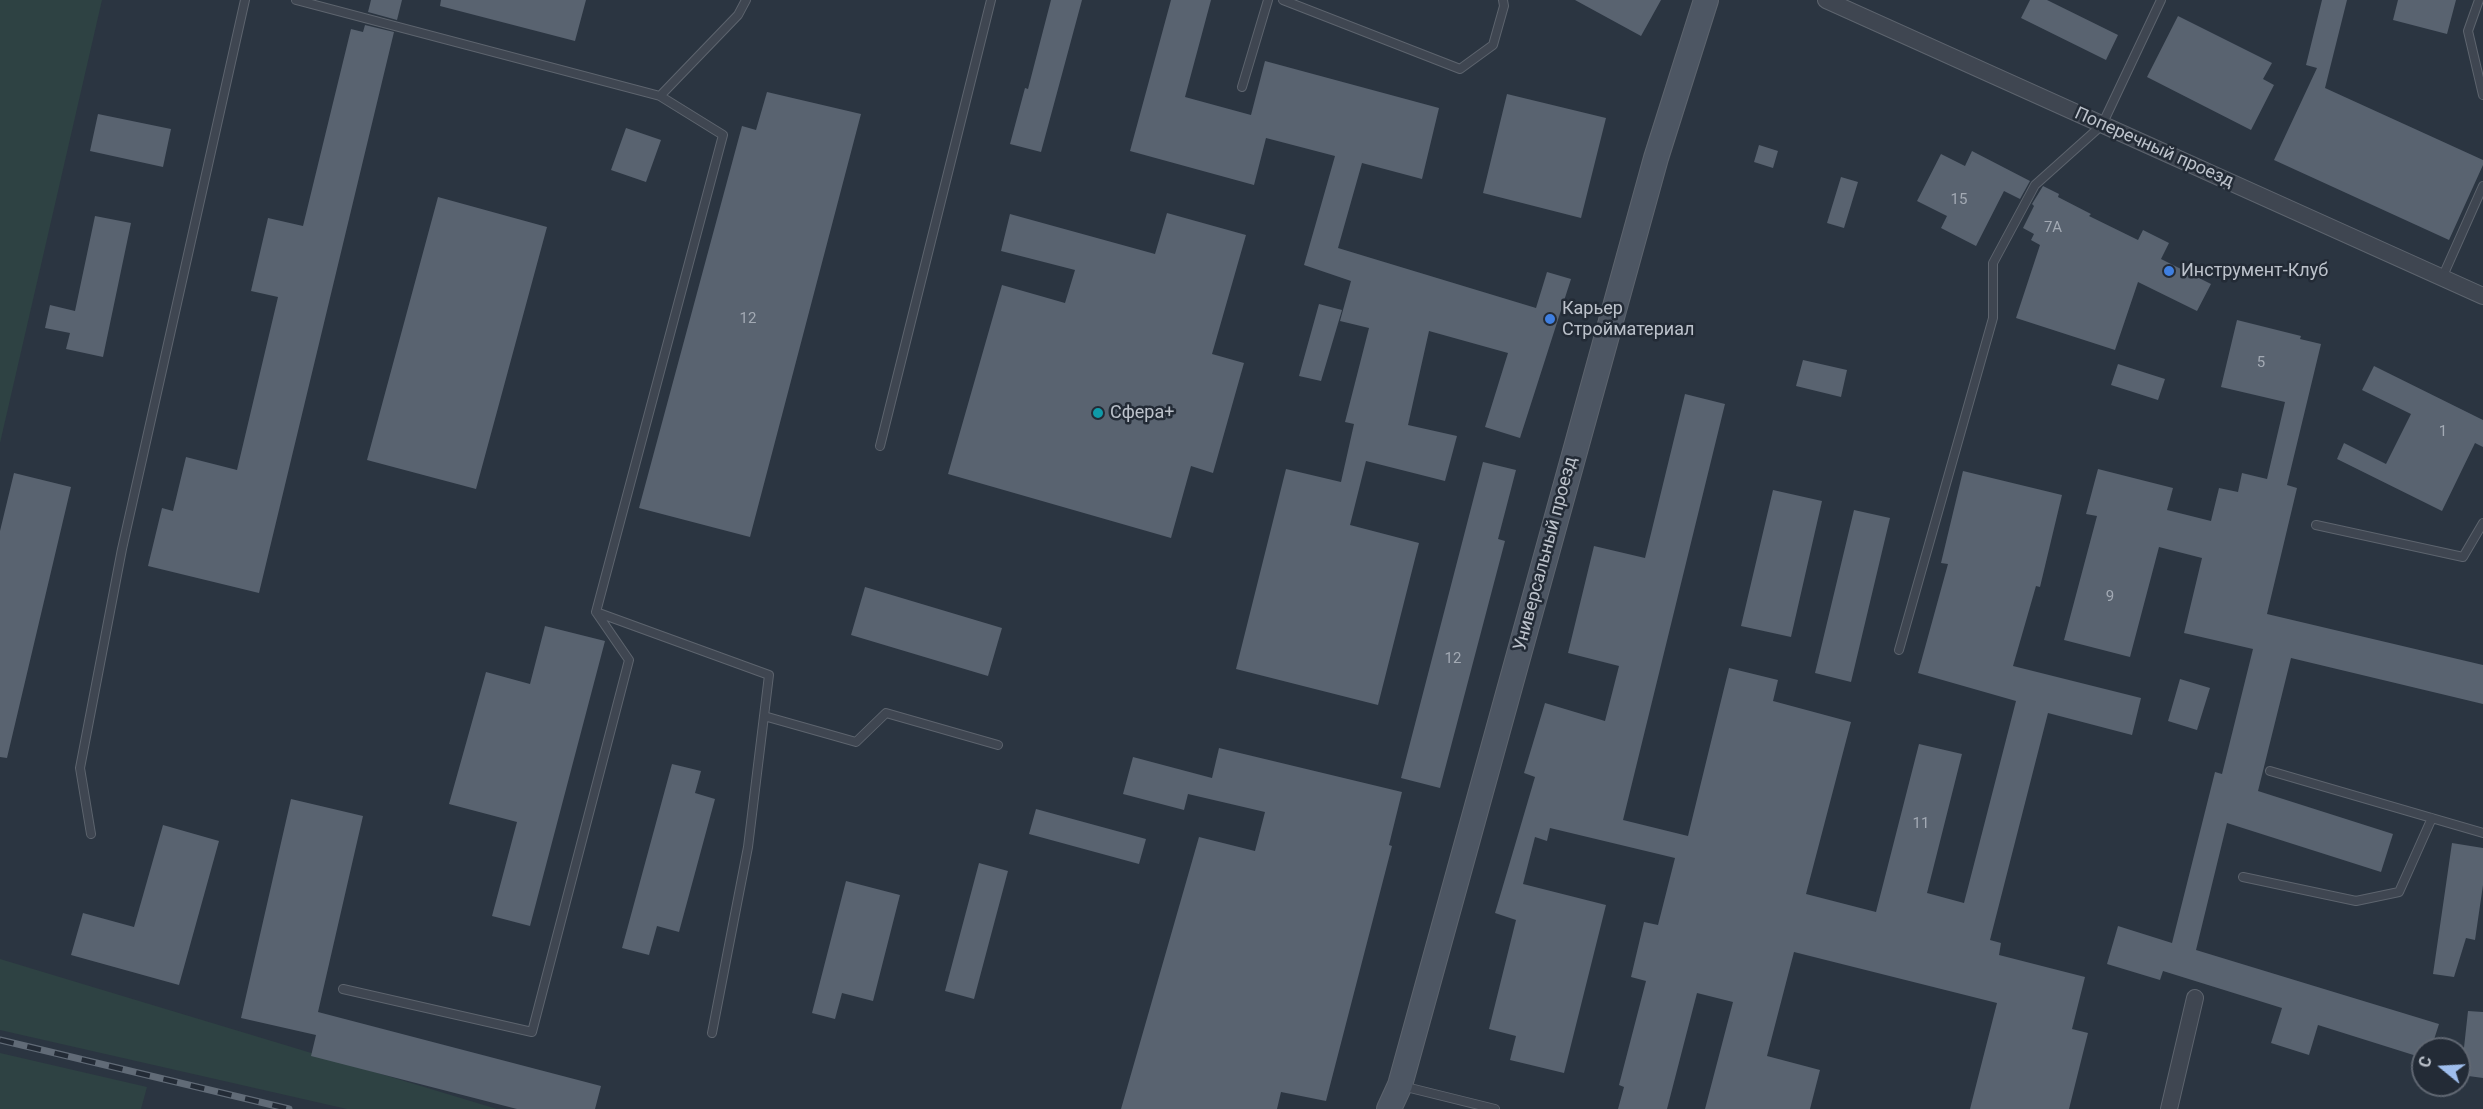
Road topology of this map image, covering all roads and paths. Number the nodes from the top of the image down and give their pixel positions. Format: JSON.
{"nodes":[{"id":1,"x":245,"y":0,"type":"edge"},
{"id":2,"x":296,"y":0,"type":"edge"},
{"id":3,"x":746,"y":0,"type":"edge"},
{"id":4,"x":991,"y":0,"type":"edge"},
{"id":5,"x":1268,"y":0,"type":"edge"},
{"id":6,"x":1283,"y":0,"type":"edge"},
{"id":7,"x":1503,"y":0,"type":"edge"},
{"id":8,"x":1706,"y":0,"type":"edge"},
{"id":9,"x":1826,"y":0,"type":"edge"},
{"id":10,"x":2161,"y":0,"type":"edge"},
{"id":11,"x":2479,"y":0,"type":"edge"},
{"id":12,"x":1242,"y":87,"type":"dead end"},
{"id":13,"x":2483,"y":95,"type":"edge"},
{"id":14,"x":660,"y":96,"type":"junction"},
{"id":15,"x":2102,"y":125,"type":"junction"},
{"id":16,"x":2483,"y":186,"type":"edge"},
{"id":17,"x":2442,"y":278,"type":"junction"},
{"id":18,"x":2483,"y":296,"type":"edge"},
{"id":19,"x":880,"y":446,"type":"dead end"},
{"id":20,"x":2483,"y":523,"type":"edge"},
{"id":21,"x":2316,"y":525,"type":"dead end"},
{"id":22,"x":596,"y":612,"type":"junction"},
{"id":23,"x":1899,"y":650,"type":"dead end"},
{"id":24,"x":764,"y":716,"type":"junction"},
{"id":25,"x":998,"y":746,"type":"dead end"},
{"id":26,"x":2270,"y":771,"type":"dead end"},
{"id":27,"x":2432,"y":818,"type":"junction"},
{"id":28,"x":2483,"y":833,"type":"edge"},
{"id":29,"x":91,"y":834,"type":"dead end"},
{"id":30,"x":2243,"y":877,"type":"dead end"},
{"id":31,"x":343,"y":989,"type":"dead end"},
{"id":32,"x":2195,"y":998,"type":"dead end"},
{"id":33,"x":712,"y":1033,"type":"dead end"},
{"id":34,"x":1400,"y":1085,"type":"junction"},
{"id":35,"x":1389,"y":1109,"type":"edge"},
{"id":36,"x":1495,"y":1109,"type":"edge"},
{"id":37,"x":2169,"y":1109,"type":"edge"}],
"edges":[{"from":1,"to":29,"type":"lane"},
{"from":2,"to":14,"type":"lane"},
{"from":3,"to":14,"type":"lane"},
{"from":4,"to":19,"type":"lane"},
{"from":5,"to":12,"type":"lane"},
{"from":6,"to":7,"type":"lane"},
{"from":8,"to":34,"type":"street","name":"Универсальный проезд"},
{"from":9,"to":15,"type":"street","name":"Поперечный проезд"},
{"from":10,"to":15,"type":"lane"},
{"from":11,"to":13,"type":"lane"},
{"from":14,"to":22,"type":"lane"},
{"from":15,"to":17,"type":"street","name":"Поперечный проезд"},
{"from":15,"to":23,"type":"lane"},
{"from":16,"to":17,"type":"lane"},
{"from":17,"to":18,"type":"street","name":"Поперечный проезд"},
{"from":20,"to":21,"type":"lane"},
{"from":22,"to":24,"type":"lane"},
{"from":22,"to":31,"type":"lane"},
{"from":24,"to":25,"type":"lane"},
{"from":24,"to":33,"type":"lane"},
{"from":26,"to":27,"type":"lane"},
{"from":27,"to":28,"type":"lane"},
{"from":27,"to":30,"type":"lane"},
{"from":32,"to":37,"type":"street"},
{"from":34,"to":35,"type":"street","name":"Универсальный проезд"},
{"from":34,"to":36,"type":"lane"}]}
